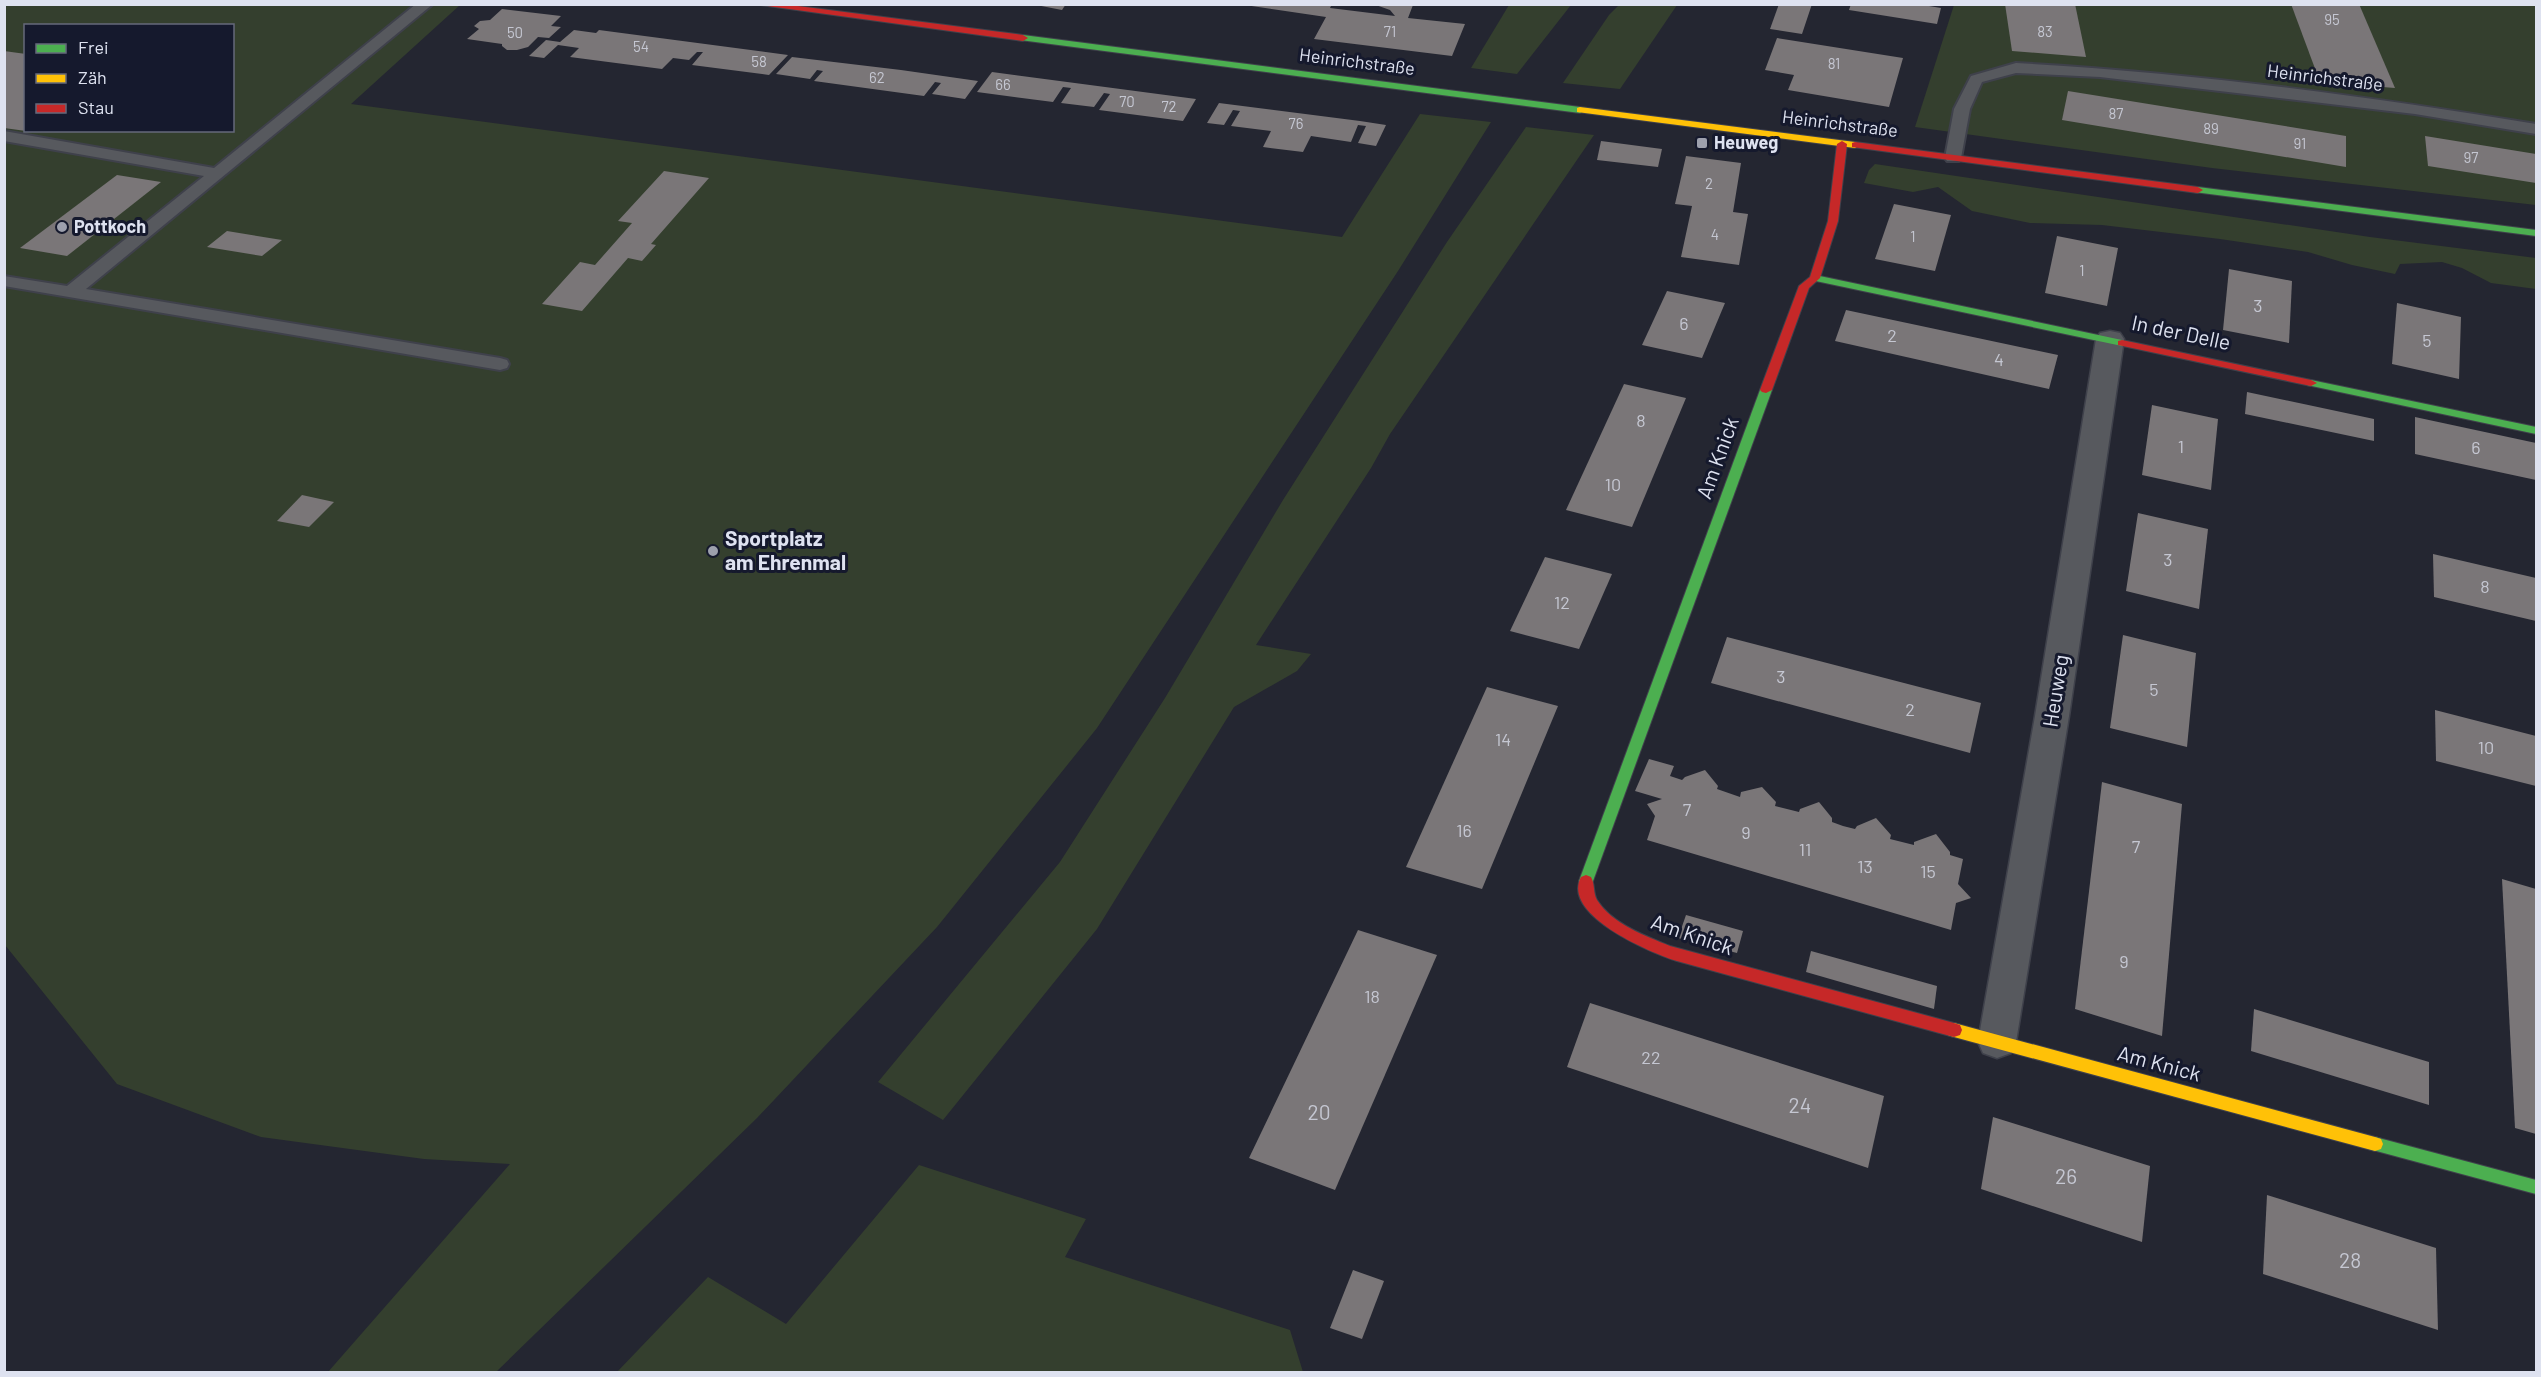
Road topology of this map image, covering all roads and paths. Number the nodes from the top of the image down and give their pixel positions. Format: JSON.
{"nodes":[{"id":1,"x":426,"y":4,"type":"edge"},
{"id":2,"x":757,"y":4,"type":"edge"},
{"id":3,"x":2536,"y":129,"type":"edge"},
{"id":4,"x":4,"y":136,"type":"edge"},
{"id":5,"x":1842,"y":144,"type":"junction"},
{"id":6,"x":1953,"y":158,"type":"junction"},
{"id":7,"x":216,"y":173,"type":"junction"},
{"id":8,"x":2536,"y":233,"type":"edge"},
{"id":9,"x":1815,"y":278,"type":"junction"},
{"id":10,"x":4,"y":281,"type":"edge"},
{"id":11,"x":71,"y":292,"type":"junction"},
{"id":12,"x":2110,"y":339,"type":"junction"},
{"id":13,"x":500,"y":364,"type":"dead end"},
{"id":14,"x":2536,"y":431,"type":"edge"},
{"id":15,"x":1997,"y":1042,"type":"junction"},
{"id":16,"x":2536,"y":1187,"type":"edge"}],
"edges":[{"from":1,"to":7,"type":"lane"},
{"from":2,"to":5,"type":"street","name":"Heinrichstraße"},
{"from":3,"to":6,"type":"lane","name":"Heinrichstraße"},
{"from":4,"to":7,"type":"lane"},
{"from":5,"to":6,"type":"street","name":"Heinrichstraße"},
{"from":5,"to":9,"type":"street","name":"Am Knick"},
{"from":6,"to":8,"type":"street","name":"Heinrichstraße"},
{"from":7,"to":11,"type":"lane"},
{"from":9,"to":12,"type":"street","name":"In der Delle"},
{"from":9,"to":15,"type":"street","name":"Am Knick"},
{"from":10,"to":11,"type":"lane"},
{"from":11,"to":13,"type":"lane"},
{"from":12,"to":14,"type":"street","name":"In der Delle"},
{"from":12,"to":15,"type":"street","name":"Heuweg"},
{"from":15,"to":16,"type":"street","name":"Am Knick"}]}
